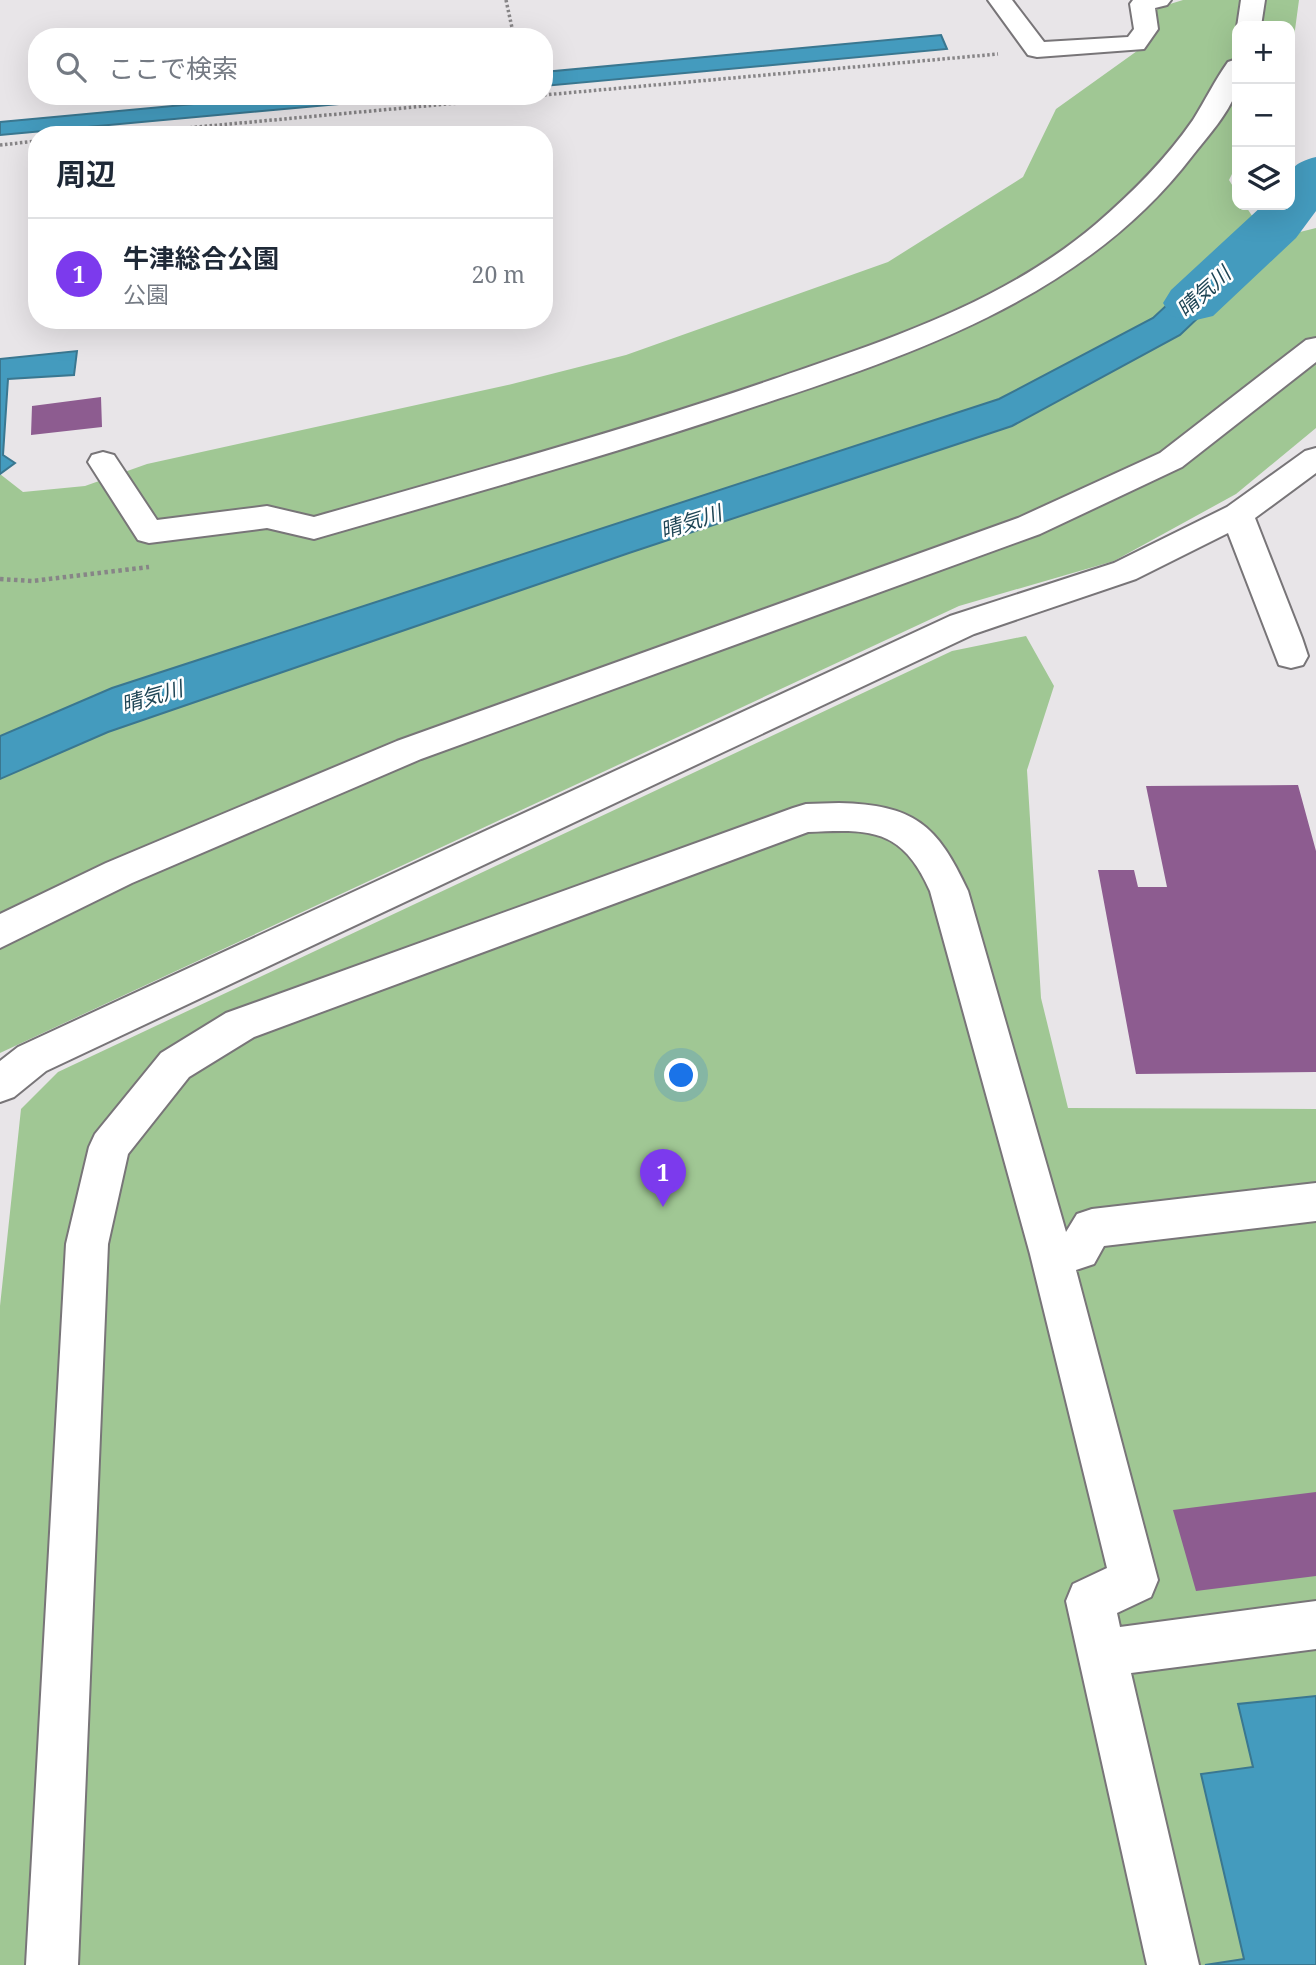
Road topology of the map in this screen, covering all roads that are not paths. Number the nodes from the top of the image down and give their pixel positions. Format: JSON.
{"nodes":[{"id":1,"x":1000,"y":0,"type":"edge"},
{"id":2,"x":1159,"y":0,"type":"edge"},
{"id":3,"x":1253,"y":0,"type":"edge"},
{"id":4,"x":1251,"y":21,"type":"edge"},
{"id":5,"x":1232,"y":77,"type":"edge"},
{"id":6,"x":1316,"y":347,"type":"edge"},
{"id":7,"x":1316,"y":458,"type":"edge"},
{"id":8,"x":103,"y":462,"type":"dead end"},
{"id":9,"x":1238,"y":515,"type":"junction"},
{"id":10,"x":1291,"y":656,"type":"dead end"},
{"id":11,"x":0,"y":932,"type":"edge"},
{"id":12,"x":0,"y":1085,"type":"edge"},
{"id":13,"x":1316,"y":1202,"type":"edge"},
{"id":14,"x":1051,"y":1254,"type":"junction"},
{"id":15,"x":1316,"y":1625,"type":"edge"},
{"id":16,"x":1102,"y":1653,"type":"junction"},
{"id":17,"x":52,"y":1965,"type":"edge"},
{"id":18,"x":1174,"y":1965,"type":"edge"}],
"edges":[{"from":1,"to":2,"type":"street"},
{"from":3,"to":4,"type":"street"},
{"from":5,"to":8,"type":"street"},
{"from":6,"to":11,"type":"street"},
{"from":7,"to":9,"type":"street"},
{"from":9,"to":10,"type":"street"},
{"from":9,"to":12,"type":"street"},
{"from":13,"to":14,"type":"street"},
{"from":14,"to":16,"type":"street"},
{"from":14,"to":17,"type":"street"},
{"from":15,"to":16,"type":"street"},
{"from":16,"to":18,"type":"street"}]}
